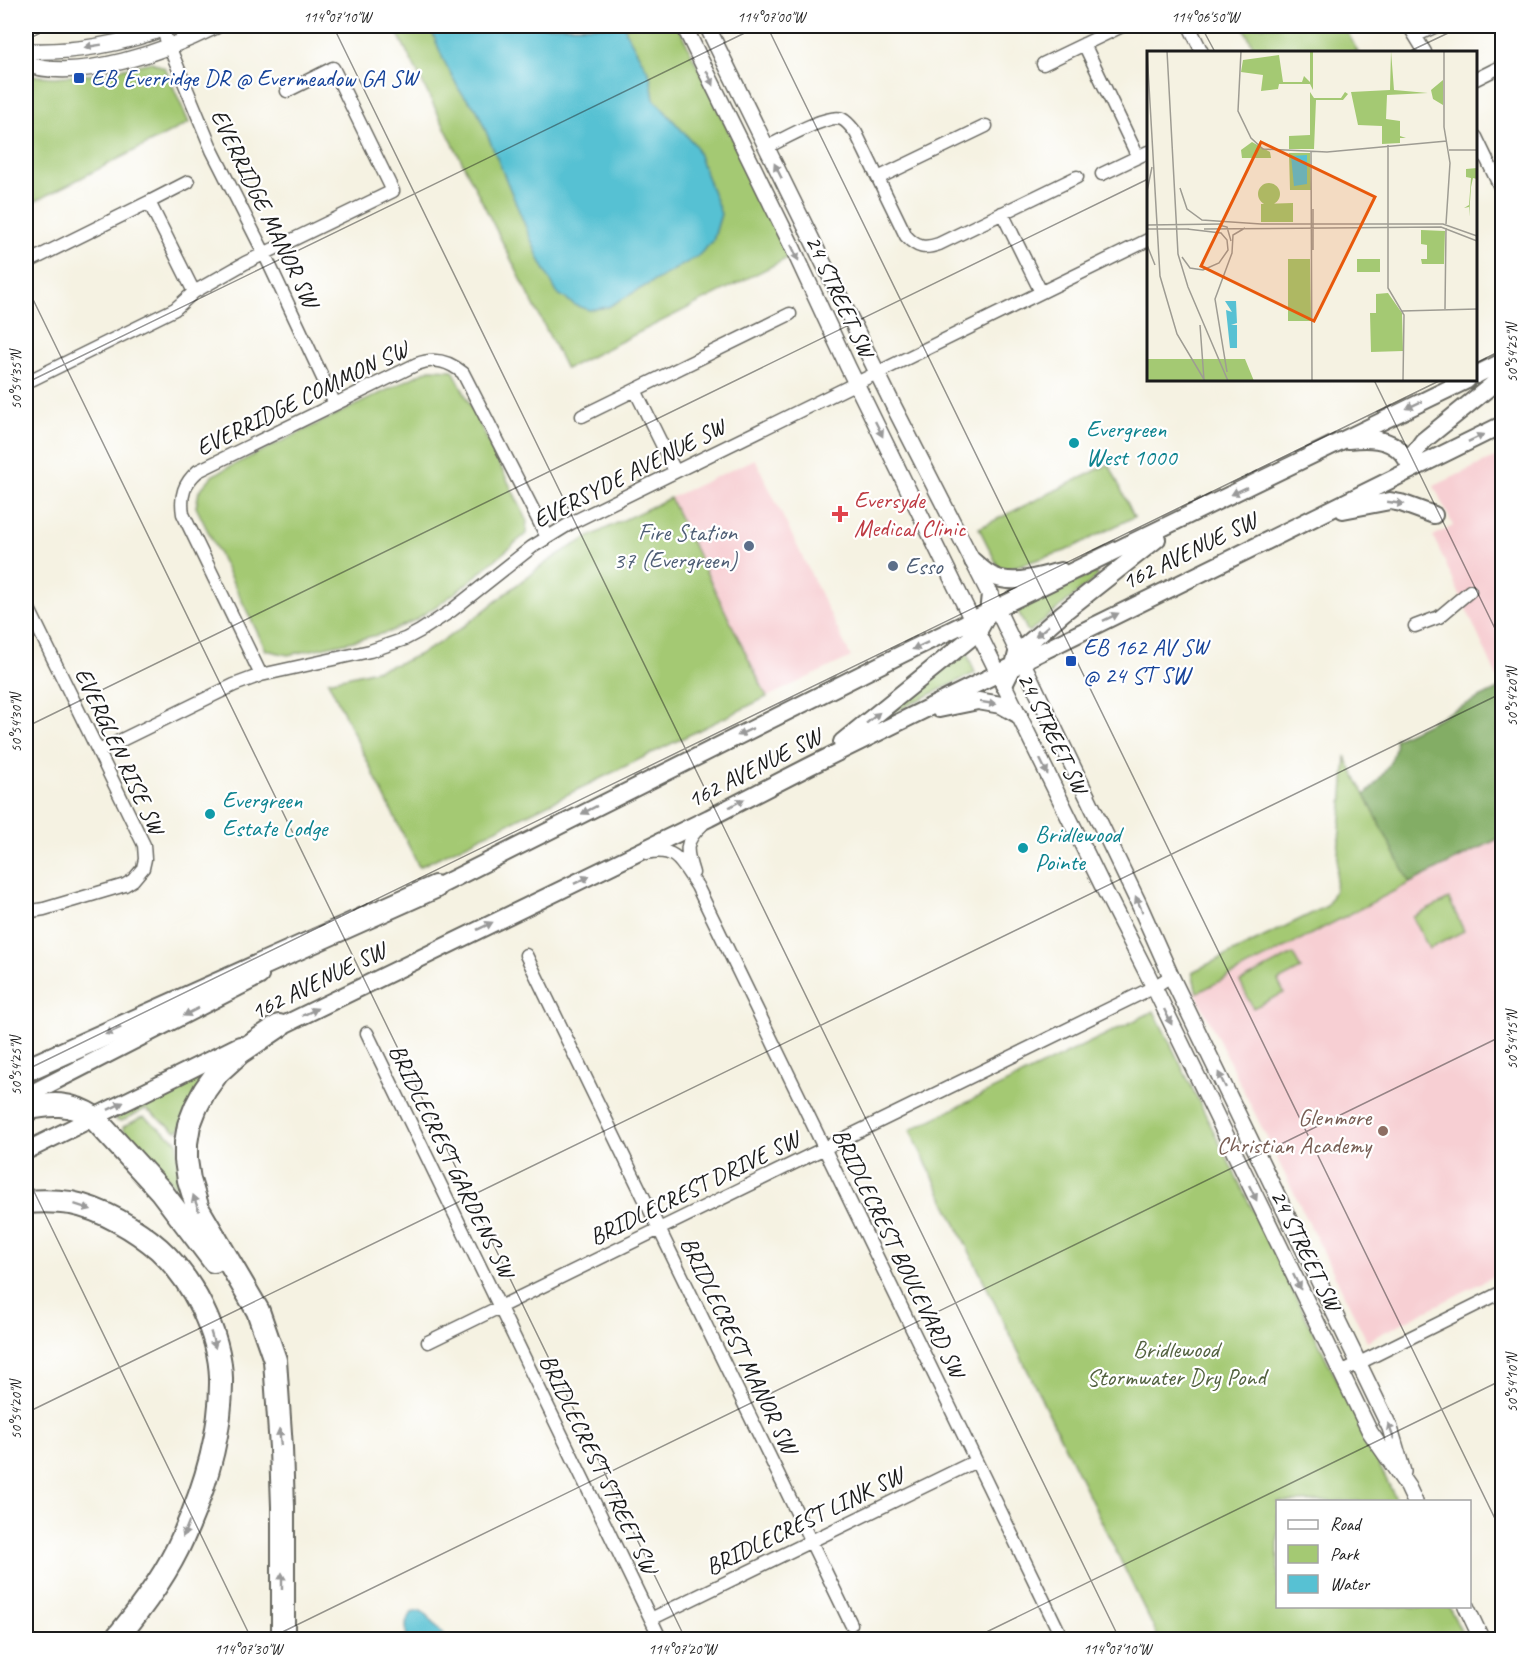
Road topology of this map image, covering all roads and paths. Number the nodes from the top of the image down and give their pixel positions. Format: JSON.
{"nodes":[{"id":1,"x":216,"y":26,"type":"edge"},
{"id":2,"x":684,"y":26,"type":"edge"},
{"id":3,"x":707,"y":26,"type":"edge"},
{"id":4,"x":1122,"y":26,"type":"edge"},
{"id":5,"x":1189,"y":26,"type":"edge"},
{"id":6,"x":1436,"y":26,"type":"edge"},
{"id":7,"x":165,"y":27,"type":"edge"},
{"id":8,"x":1412,"y":31,"type":"edge"},
{"id":9,"x":1084,"y":44,"type":"junction"},
{"id":10,"x":168,"y":46,"type":"junction"},
{"id":11,"x":26,"y":51,"type":"edge"},
{"id":12,"x":1202,"y":51,"type":"edge"},
{"id":13,"x":1424,"y":51,"type":"edge"},
{"id":14,"x":26,"y":64,"type":"edge"},
{"id":15,"x":1043,"y":64,"type":"dead end"},
{"id":16,"x":1503,"y":66,"type":"edge"},
{"id":17,"x":1477,"y":79,"type":"edge"},
{"id":18,"x":287,"y":91,"type":"dead end"},
{"id":19,"x":986,"y":126,"type":"dead end"},
{"id":20,"x":1477,"y":139,"type":"edge"},
{"id":21,"x":767,"y":147,"type":"junction"},
{"id":22,"x":1144,"y":154,"type":"edge"},
{"id":23,"x":1102,"y":174,"type":"dead end"},
{"id":24,"x":1077,"y":177,"type":"dead end"},
{"id":25,"x":878,"y":178,"type":"junction"},
{"id":26,"x":188,"y":182,"type":"dead end"},
{"id":27,"x":1503,"y":191,"type":"edge"},
{"id":28,"x":149,"y":202,"type":"junction"},
{"id":29,"x":1002,"y":213,"type":"junction"},
{"id":30,"x":1147,"y":241,"type":"edge"},
{"id":31,"x":264,"y":253,"type":"junction"},
{"id":32,"x":26,"y":263,"type":"edge"},
{"id":33,"x":194,"y":292,"type":"junction"},
{"id":34,"x":1041,"y":292,"type":"junction"},
{"id":35,"x":790,"y":314,"type":"dead end"},
{"id":36,"x":1503,"y":362,"type":"edge"},
{"id":37,"x":877,"y":372,"type":"junction"},
{"id":38,"x":1477,"y":375,"type":"edge"},
{"id":39,"x":1503,"y":377,"type":"edge"},
{"id":40,"x":26,"y":381,"type":"edge"},
{"id":41,"x":1465,"y":381,"type":"edge"},
{"id":42,"x":856,"y":382,"type":"junction"},
{"id":43,"x":635,"y":390,"type":"junction"},
{"id":44,"x":334,"y":404,"type":"junction"},
{"id":45,"x":582,"y":416,"type":"dead end"},
{"id":46,"x":1503,"y":425,"type":"edge"},
{"id":47,"x":1343,"y":440,"type":"junction"},
{"id":48,"x":1412,"y":469,"type":"junction"},
{"id":49,"x":675,"y":471,"type":"junction"},
{"id":50,"x":1318,"y":515,"type":"junction"},
{"id":51,"x":1434,"y":515,"type":"dead end"},
{"id":52,"x":1186,"y":516,"type":"junction"},
{"id":53,"x":547,"y":537,"type":"junction"},
{"id":54,"x":973,"y":561,"type":"junction"},
{"id":55,"x":1088,"y":565,"type":"junction"},
{"id":56,"x":1470,"y":591,"type":"dead end"},
{"id":57,"x":26,"y":603,"type":"edge"},
{"id":58,"x":985,"y":614,"type":"junction"},
{"id":59,"x":1415,"y":626,"type":"dead end"},
{"id":60,"x":1018,"y":660,"type":"junction"},
{"id":61,"x":261,"y":675,"type":"junction"},
{"id":62,"x":1001,"y":679,"type":"junction"},
{"id":63,"x":914,"y":714,"type":"junction"},
{"id":64,"x":1018,"y":715,"type":"junction"},
{"id":65,"x":99,"y":750,"type":"junction"},
{"id":66,"x":810,"y":766,"type":"junction"},
{"id":67,"x":715,"y":815,"type":"junction"},
{"id":68,"x":629,"y":857,"type":"junction"},
{"id":69,"x":697,"y":886,"type":"junction"},
{"id":70,"x":435,"y":887,"type":"junction"},
{"id":71,"x":26,"y":912,"type":"edge"},
{"id":72,"x":526,"y":955,"type":"dead end"},
{"id":73,"x":1171,"y":976,"type":"junction"},
{"id":74,"x":1154,"y":987,"type":"junction"},
{"id":75,"x":279,"y":1026,"type":"junction"},
{"id":76,"x":367,"y":1033,"type":"dead end"},
{"id":77,"x":26,"y":1070,"type":"edge"},
{"id":78,"x":26,"y":1096,"type":"edge"},
{"id":79,"x":26,"y":1109,"type":"edge"},
{"id":80,"x":93,"y":1117,"type":"junction"},
{"id":81,"x":824,"y":1148,"type":"junction"},
{"id":82,"x":26,"y":1151,"type":"edge"},
{"id":83,"x":26,"y":1202,"type":"edge"},
{"id":84,"x":659,"y":1229,"type":"junction"},
{"id":85,"x":1503,"y":1292,"type":"edge"},
{"id":86,"x":499,"y":1307,"type":"junction"},
{"id":87,"x":428,"y":1342,"type":"dead end"},
{"id":88,"x":1359,"y":1363,"type":"junction"},
{"id":89,"x":1341,"y":1372,"type":"junction"},
{"id":90,"x":277,"y":1410,"type":"junction"},
{"id":91,"x":976,"y":1461,"type":"junction"},
{"id":92,"x":1408,"y":1487,"type":"junction"},
{"id":93,"x":1414,"y":1500,"type":"edge"},
{"id":94,"x":811,"y":1541,"type":"junction"},
{"id":95,"x":1467,"y":1608,"type":"edge"},
{"id":96,"x":651,"y":1619,"type":"junction"},
{"id":97,"x":851,"y":1624,"type":"dead end"},
{"id":98,"x":115,"y":1640,"type":"edge"},
{"id":99,"x":282,"y":1640,"type":"edge"},
{"id":100,"x":661,"y":1640,"type":"edge"},
{"id":101,"x":1063,"y":1640,"type":"edge"},
{"id":102,"x":1482,"y":1640,"type":"edge"}],
"edges":[{"from":1,"to":10,"type":"street"},
{"from":2,"to":42,"type":"street","name":"24 STREET SW","one_way":true},
{"from":3,"to":21,"type":"street","name":"24 STREET SW"},
{"from":4,"to":9,"type":"street"},
{"from":5,"to":12,"type":"street"},
{"from":6,"to":8,"type":"street"},
{"from":7,"to":10,"type":"street","name":"EVERRIDGE MANOR SW"},
{"from":7,"to":11,"type":"street","one_way":true},
{"from":8,"to":13,"type":"street"},
{"from":9,"to":15,"type":"street"},
{"from":9,"to":22,"type":"street"},
{"from":10,"to":14,"type":"street"},
{"from":10,"to":31,"type":"street","name":"EVERRIDGE MANOR SW"},
{"from":16,"to":17,"type":"street"},
{"from":18,"to":31,"type":"street"},
{"from":19,"to":25,"type":"street"},
{"from":20,"to":27,"type":"street"},
{"from":21,"to":25,"type":"street"},
{"from":37,"to":21,"type":"street","name":"24 STREET SW","one_way":true},
{"from":22,"to":23,"type":"street"},
{"from":24,"to":29,"type":"street"},
{"from":25,"to":29,"type":"street"},
{"from":26,"to":28,"type":"street"},
{"from":28,"to":32,"type":"street"},
{"from":28,"to":33,"type":"street"},
{"from":29,"to":34,"type":"street"},
{"from":30,"to":34,"type":"street","name":"EVERSYDE AVENUE SW"},
{"from":31,"to":33,"type":"street"},
{"from":31,"to":44,"type":"street","name":"EVERRIDGE MANOR SW"},
{"from":33,"to":40,"type":"street"},
{"from":34,"to":37,"type":"street","name":"EVERSYDE AVENUE SW"},
{"from":35,"to":43,"type":"street"},
{"from":36,"to":38,"type":"main road"},
{"from":37,"to":42,"type":"street","name":"EVERSYDE AVENUE SW"},
{"from":37,"to":54,"type":"street","name":"24 STREET SW"},
{"from":39,"to":48,"type":"main road"},
{"from":41,"to":47,"type":"main road","name":"162 AVENUE SW","one_way":true},
{"from":42,"to":49,"type":"street","name":"EVERSYDE AVENUE SW"},
{"from":42,"to":58,"type":"street","name":"24 STREET SW","one_way":true},
{"from":43,"to":45,"type":"street"},
{"from":43,"to":49,"type":"street"},
{"from":44,"to":53,"type":"street","name":"EVERRIDGE COMMON SW"},
{"from":44,"to":61,"type":"street","name":"EVERRIDGE COMMON SW"},
{"from":48,"to":46,"type":"main road","name":"162 AVENUE SW","one_way":true},
{"from":47,"to":48,"type":"main road"},
{"from":47,"to":52,"type":"main road","name":"162 AVENUE SW","one_way":true},
{"from":48,"to":50,"type":"main road","name":"162 AVENUE SW"},
{"from":49,"to":53,"type":"street","name":"EVERSYDE AVENUE SW"},
{"from":50,"to":51,"type":"main road","one_way":true},
{"from":60,"to":50,"type":"main road","name":"162 AVENUE SW","one_way":true},
{"from":52,"to":55,"type":"main road","name":"162 AVENUE SW"},
{"from":52,"to":60,"type":"main road","one_way":true},
{"from":53,"to":61,"type":"street","name":"EVERSYDE AVENUE SW"},
{"from":54,"to":55,"type":"main road"},
{"from":54,"to":58,"type":"street","name":"24 STREET SW"},
{"from":55,"to":58,"type":"main road","name":"162 AVENUE SW"},
{"from":56,"to":59,"type":"street"},
{"from":57,"to":65,"type":"street","name":"EVERGLEN RISE SW"},
{"from":58,"to":60,"type":"street","name":"24 STREET SW"},
{"from":58,"to":62,"type":"street","name":"24 STREET SW"},
{"from":66,"to":58,"type":"main road","one_way":true},
{"from":58,"to":70,"type":"main road","name":"162 AVENUE SW","one_way":true},
{"from":60,"to":62,"type":"main road","name":"162 AVENUE SW"},
{"from":73,"to":60,"type":"street","name":"24 STREET SW","one_way":true},
{"from":61,"to":65,"type":"street","name":"EVERSYDE AVENUE SW"},
{"from":62,"to":63,"type":"main road","name":"162 AVENUE SW"},
{"from":62,"to":64,"type":"street","name":"24 STREET SW"},
{"from":63,"to":64,"type":"main road","one_way":true},
{"from":63,"to":66,"type":"main road","name":"162 AVENUE SW"},
{"from":64,"to":74,"type":"street","name":"24 STREET SW","one_way":true},
{"from":65,"to":71,"type":"street","name":"EVERGLEN RISE SW"},
{"from":67,"to":66,"type":"main road","name":"162 AVENUE SW","one_way":true},
{"from":67,"to":68,"type":"main road","name":"162 AVENUE SW"},
{"from":67,"to":69,"type":"street"},
{"from":68,"to":69,"type":"street"},
{"from":75,"to":68,"type":"main road","name":"162 AVENUE SW","one_way":true},
{"from":69,"to":81,"type":"street","name":"BRIDLECREST BOULEVARD SW"},
{"from":70,"to":77,"type":"highway","one_way":true},
{"from":70,"to":78,"type":"main road","name":"162 AVENUE SW","one_way":true},
{"from":72,"to":84,"type":"street","name":"BRIDLECREST MANOR SW"},
{"from":73,"to":74,"type":"street","name":"BRIDLECREST DRIVE SW"},
{"from":88,"to":73,"type":"street","name":"24 STREET SW","one_way":true},
{"from":74,"to":81,"type":"street","name":"BRIDLECREST DRIVE SW"},
{"from":74,"to":89,"type":"street","name":"24 STREET SW","one_way":true},
{"from":80,"to":75,"type":"main road","name":"162 AVENUE SW","one_way":true},
{"from":90,"to":75,"type":"highway","one_way":true},
{"from":76,"to":86,"type":"street","name":"BRIDLECREST GARDENS SW"},
{"from":79,"to":80,"type":"highway"},
{"from":80,"to":82,"type":"main road","name":"162 AVENUE SW"},
{"from":80,"to":90,"type":"highway"},
{"from":81,"to":84,"type":"street","name":"BRIDLECREST DRIVE SW"},
{"from":81,"to":91,"type":"street","name":"BRIDLECREST BOULEVARD SW"},
{"from":83,"to":98,"type":"highway","one_way":true},
{"from":84,"to":86,"type":"street","name":"BRIDLECREST DRIVE SW"},
{"from":84,"to":94,"type":"street","name":"BRIDLECREST MANOR SW"},
{"from":85,"to":88,"type":"street"},
{"from":86,"to":87,"type":"street","name":"BRIDLECREST DRIVE SW"},
{"from":86,"to":96,"type":"street","name":"BRIDLECREST STREET SW"},
{"from":88,"to":89,"type":"street"},
{"from":92,"to":88,"type":"street","name":"24 STREET SW","one_way":true},
{"from":89,"to":92,"type":"street","name":"24 STREET SW"},
{"from":99,"to":90,"type":"highway","one_way":true},
{"from":91,"to":94,"type":"street","name":"BRIDLECREST LINK SW"},
{"from":91,"to":101,"type":"street","name":"BRIDLECREST BOULEVARD SW"},
{"from":92,"to":93,"type":"street","name":"24 STREET SW"},
{"from":94,"to":96,"type":"street","name":"BRIDLECREST LINK SW"},
{"from":94,"to":97,"type":"street","name":"BRIDLECREST MANOR SW"},
{"from":95,"to":102,"type":"street"},
{"from":96,"to":100,"type":"street","name":"BRIDLECREST STREET SW"}]}
